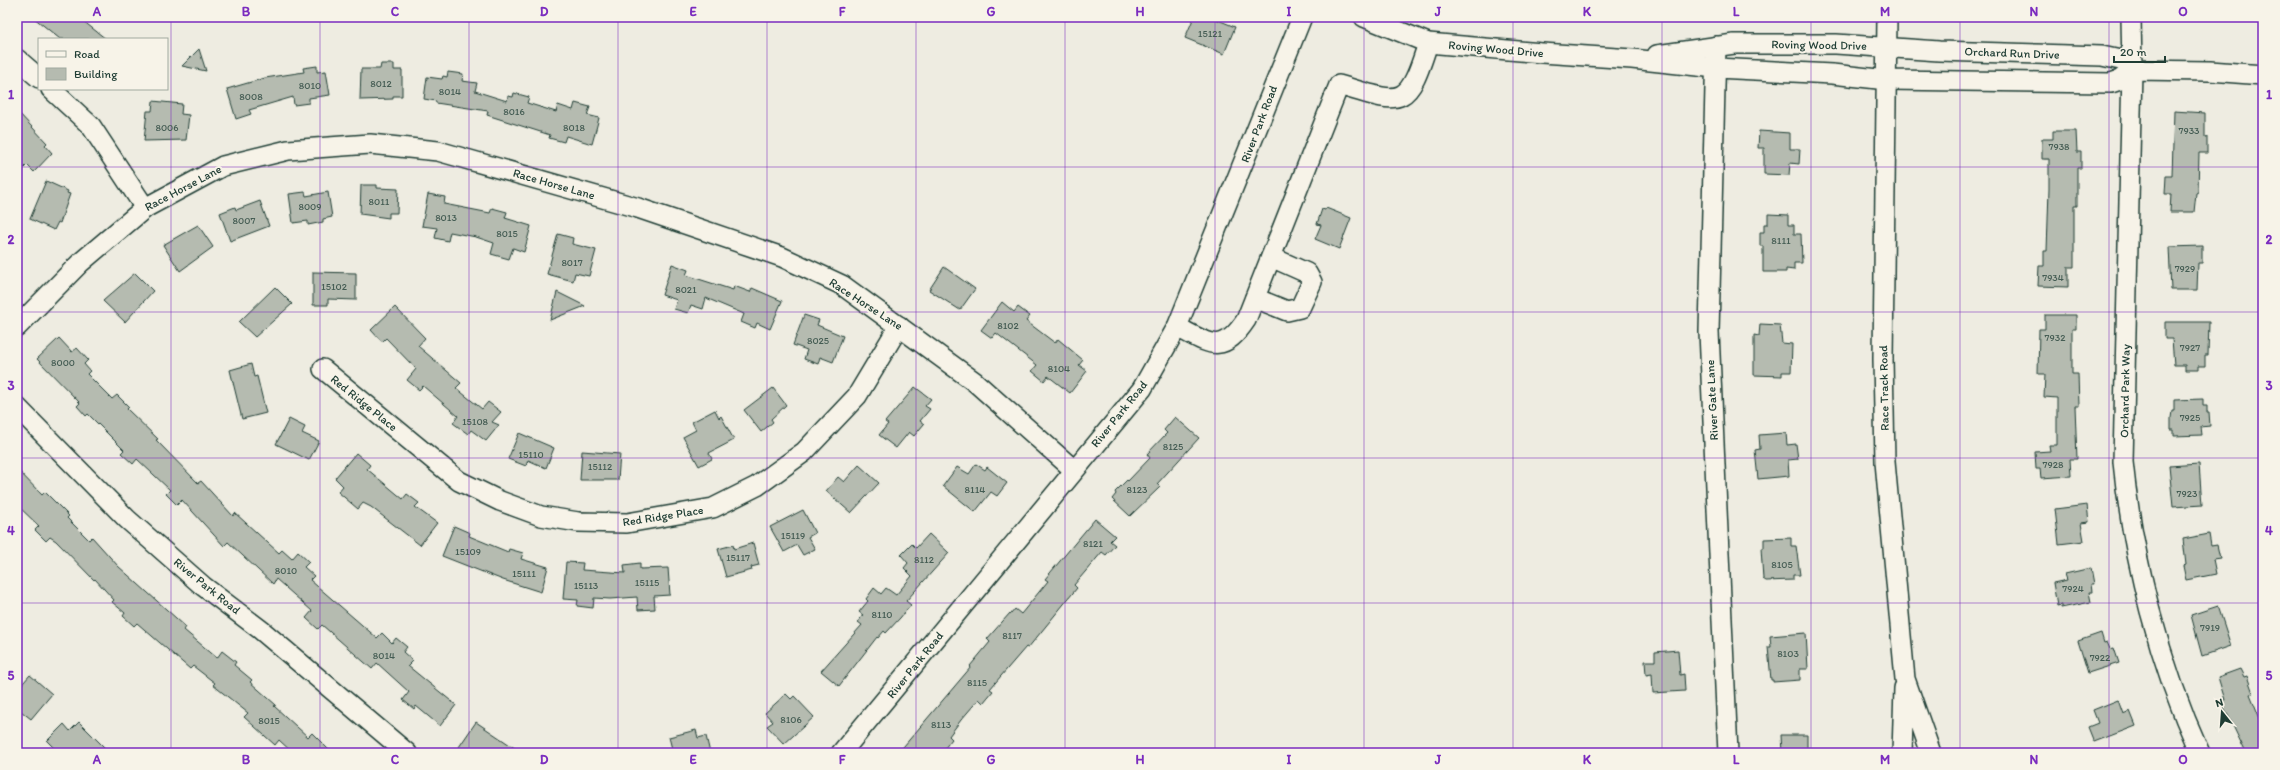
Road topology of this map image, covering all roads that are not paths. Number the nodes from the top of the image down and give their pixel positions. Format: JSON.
{"nodes":[{"id":1,"x":1302,"y":17,"type":"edge"},
{"id":2,"x":1364,"y":17,"type":"edge"},
{"id":3,"x":1887,"y":17,"type":"edge"},
{"id":4,"x":2131,"y":17,"type":"edge"},
{"id":5,"x":1428,"y":43,"type":"junction"},
{"id":6,"x":1716,"y":46,"type":"junction"},
{"id":7,"x":1887,"y":47,"type":"junction"},
{"id":8,"x":17,"y":59,"type":"edge"},
{"id":9,"x":1632,"y":59,"type":"junction"},
{"id":10,"x":1716,"y":68,"type":"junction"},
{"id":11,"x":2132,"y":70,"type":"junction"},
{"id":12,"x":2263,"y":75,"type":"edge"},
{"id":13,"x":38,"y":77,"type":"edge"},
{"id":14,"x":1887,"y":80,"type":"junction"},
{"id":15,"x":52,"y":90,"type":"edge"},
{"id":16,"x":145,"y":208,"type":"junction"},
{"id":17,"x":1271,"y":257,"type":"junction"},
{"id":18,"x":1255,"y":298,"type":"junction"},
{"id":19,"x":899,"y":326,"type":"junction"},
{"id":20,"x":17,"y":327,"type":"edge"},
{"id":21,"x":1177,"y":327,"type":"junction"},
{"id":22,"x":323,"y":369,"type":"dead end"},
{"id":23,"x":17,"y":407,"type":"edge"},
{"id":24,"x":1074,"y":470,"type":"junction"},
{"id":25,"x":1905,"y":679,"type":"junction"},
{"id":26,"x":407,"y":753,"type":"edge"},
{"id":27,"x":841,"y":753,"type":"edge"},
{"id":28,"x":1728,"y":753,"type":"edge"},
{"id":29,"x":1902,"y":753,"type":"edge"},
{"id":30,"x":1931,"y":753,"type":"edge"},
{"id":31,"x":2200,"y":753,"type":"edge"}],
"edges":[{"from":1,"to":21,"type":"street","name":"River Park Road"},
{"from":2,"to":5,"type":"street","name":"Roving Wood Drive"},
{"from":3,"to":7,"type":"street","name":"Race Track Road"},
{"from":4,"to":11,"type":"street","name":"Orchard Park Way"},
{"from":5,"to":9,"type":"street","name":"Roving Wood Drive"},
{"from":5,"to":17,"type":"street"},
{"from":6,"to":7,"type":"street","name":"Roving Wood Drive"},
{"from":6,"to":9,"type":"street","name":"Roving Wood Drive"},
{"from":6,"to":10,"type":"street","name":"River Gate Lane"},
{"from":7,"to":11,"type":"street","name":"Orchard Run Drive"},
{"from":7,"to":14,"type":"street","name":"Race Track Road"},
{"from":8,"to":13,"type":"street"},
{"from":9,"to":10,"type":"street","name":"Roving Wood Drive"},
{"from":10,"to":14,"type":"street","name":"Roving Wood Drive"},
{"from":10,"to":28,"type":"street","name":"River Gate Lane"},
{"from":11,"to":12,"type":"street"},
{"from":11,"to":14,"type":"street"},
{"from":11,"to":31,"type":"street","name":"Orchard Park Way"},
{"from":14,"to":25,"type":"street","name":"Race Track Road"},
{"from":15,"to":16,"type":"street"},
{"from":16,"to":19,"type":"street","name":"Race Horse Lane"},
{"from":16,"to":20,"type":"street","name":"Race Horse Lane"},
{"from":17,"to":18,"type":"street"},
{"from":17,"to":18,"type":"street"},
{"from":18,"to":21,"type":"street"},
{"from":19,"to":22,"type":"street","name":"Red Ridge Place"},
{"from":19,"to":24,"type":"street","name":"Race Horse Lane"},
{"from":21,"to":24,"type":"street","name":"River Park Road"},
{"from":23,"to":26,"type":"street","name":"River Park Road"},
{"from":24,"to":27,"type":"street","name":"River Park Road"},
{"from":25,"to":29,"type":"street"},
{"from":25,"to":30,"type":"street","name":"Race Track Road"}]}
